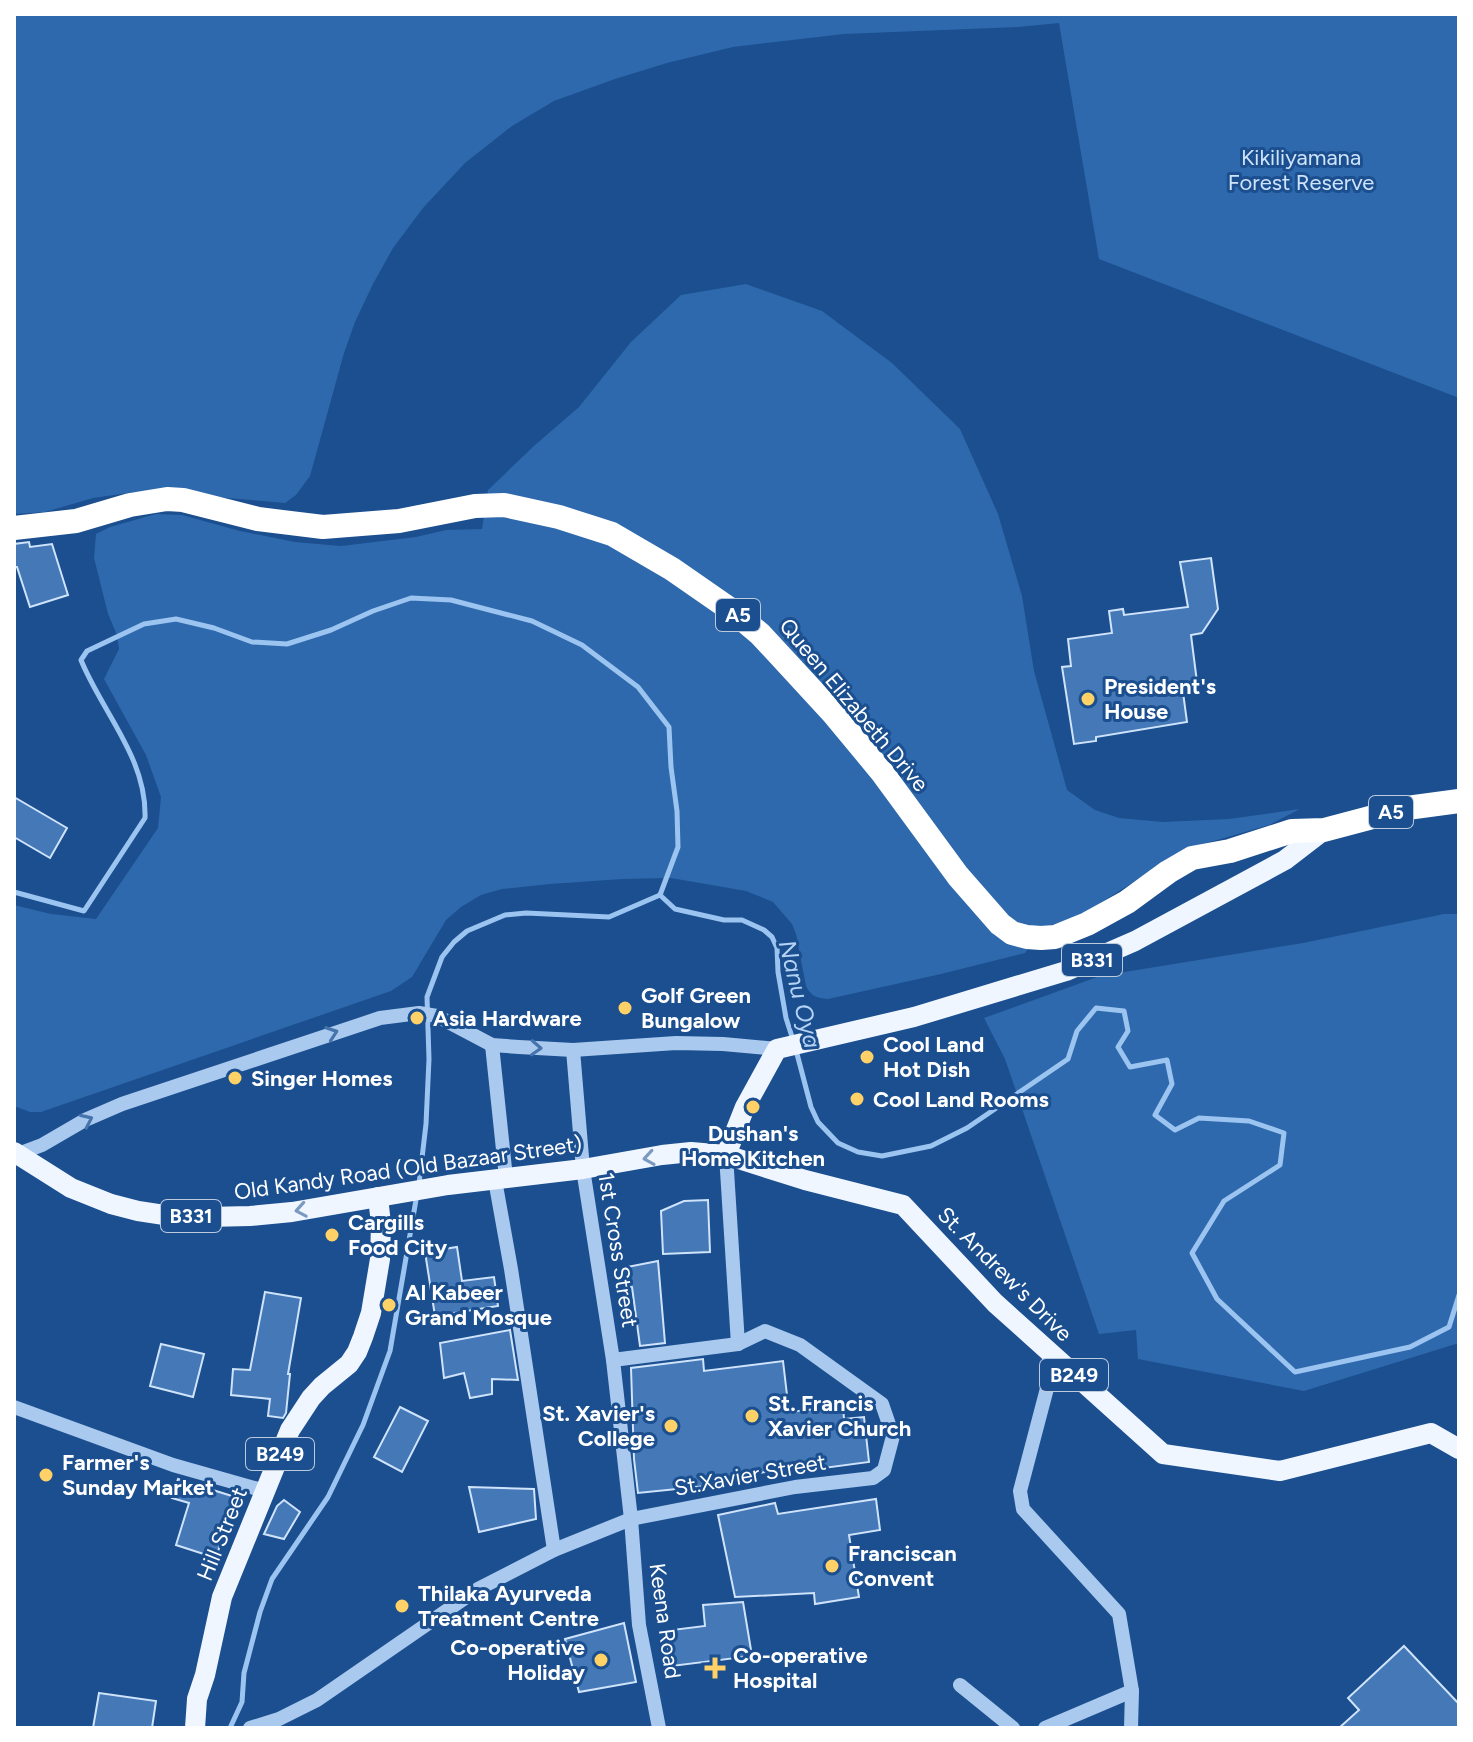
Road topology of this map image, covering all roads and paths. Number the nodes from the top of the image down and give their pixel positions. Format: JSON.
{"nodes":[{"id":1,"x":14,"y":528,"type":"edge"},
{"id":2,"x":1459,"y":801,"type":"edge"},
{"id":3,"x":1324,"y":830,"type":"junction"},
{"id":4,"x":492,"y":1045,"type":"junction"},
{"id":5,"x":780,"y":1049,"type":"junction"},
{"id":6,"x":573,"y":1050,"type":"junction"},
{"id":7,"x":16,"y":1153,"type":"edge"},
{"id":8,"x":726,"y":1155,"type":"junction"},
{"id":9,"x":583,"y":1169,"type":"junction"},
{"id":10,"x":500,"y":1179,"type":"junction"},
{"id":11,"x":386,"y":1196,"type":"junction"},
{"id":12,"x":738,"y":1344,"type":"junction"},
{"id":13,"x":1055,"y":1358,"type":"junction"},
{"id":14,"x":613,"y":1360,"type":"junction"},
{"id":15,"x":14,"y":1407,"type":"edge"},
{"id":16,"x":1459,"y":1449,"type":"edge"},
{"id":17,"x":265,"y":1491,"type":"junction"},
{"id":18,"x":631,"y":1519,"type":"junction"},
{"id":19,"x":554,"y":1550,"type":"junction"},
{"id":20,"x":960,"y":1685,"type":"dead end"},
{"id":21,"x":1132,"y":1691,"type":"junction"},
{"id":22,"x":257,"y":1726,"type":"edge"},
{"id":23,"x":195,"y":1728,"type":"edge"},
{"id":24,"x":659,"y":1728,"type":"edge"},
{"id":25,"x":1013,"y":1728,"type":"edge"},
{"id":26,"x":1045,"y":1728,"type":"edge"},
{"id":27,"x":1131,"y":1728,"type":"edge"}],
"edges":[{"from":1,"to":3,"type":"highway","name":"Queen Elizabeth Drive","number":"A5"},
{"from":2,"to":3,"type":"highway","number":"A5"},
{"from":3,"to":5,"type":"main road","number":"B331"},
{"from":4,"to":6,"type":"street","one_way":true},
{"from":7,"to":4,"type":"street","one_way":true},
{"from":4,"to":10,"type":"street"},
{"from":5,"to":6,"type":"street"},
{"from":5,"to":8,"type":"main road"},
{"from":6,"to":9,"type":"street","name":"1st Cross Street"},
{"from":11,"to":7,"type":"main road","name":"Old Kandy Road (Old Bazaar Street)","number":"B331","one_way":true},
{"from":8,"to":9,"type":"main road","name":"Old Kandy Road (Old Bazaar Street)","number":"B331","one_way":true},
{"from":8,"to":12,"type":"street"},
{"from":8,"to":13,"type":"main road","name":"St. Andrew's Drive","number":"B249"},
{"from":9,"to":10,"type":"main road","name":"Old Kandy Road (Old Bazaar Street)","number":"B331"},
{"from":9,"to":14,"type":"street","name":"1st Cross Street"},
{"from":10,"to":11,"type":"main road","name":"Old Kandy Road (Old Bazaar Street)","number":"B331"},
{"from":10,"to":19,"type":"street"},
{"from":11,"to":17,"type":"main road","name":"Hill Street","number":"B249"},
{"from":12,"to":14,"type":"street"},
{"from":12,"to":18,"type":"street","name":"St.Xavier Street"},
{"from":13,"to":16,"type":"main road","name":"St. Andrew's Drive","number":"B249"},
{"from":13,"to":21,"type":"street"},
{"from":14,"to":18,"type":"street","name":"1st Cross Street"},
{"from":15,"to":17,"type":"street"},
{"from":17,"to":23,"type":"main road","name":"Hill Street","number":"B249"},
{"from":18,"to":19,"type":"street","name":"St.Xavier Street"},
{"from":18,"to":24,"type":"street","name":"Keena Road"},
{"from":19,"to":22,"type":"street","name":"St.Xavier Street"},
{"from":20,"to":25,"type":"street"},
{"from":21,"to":26,"type":"street"},
{"from":21,"to":27,"type":"street"}]}
